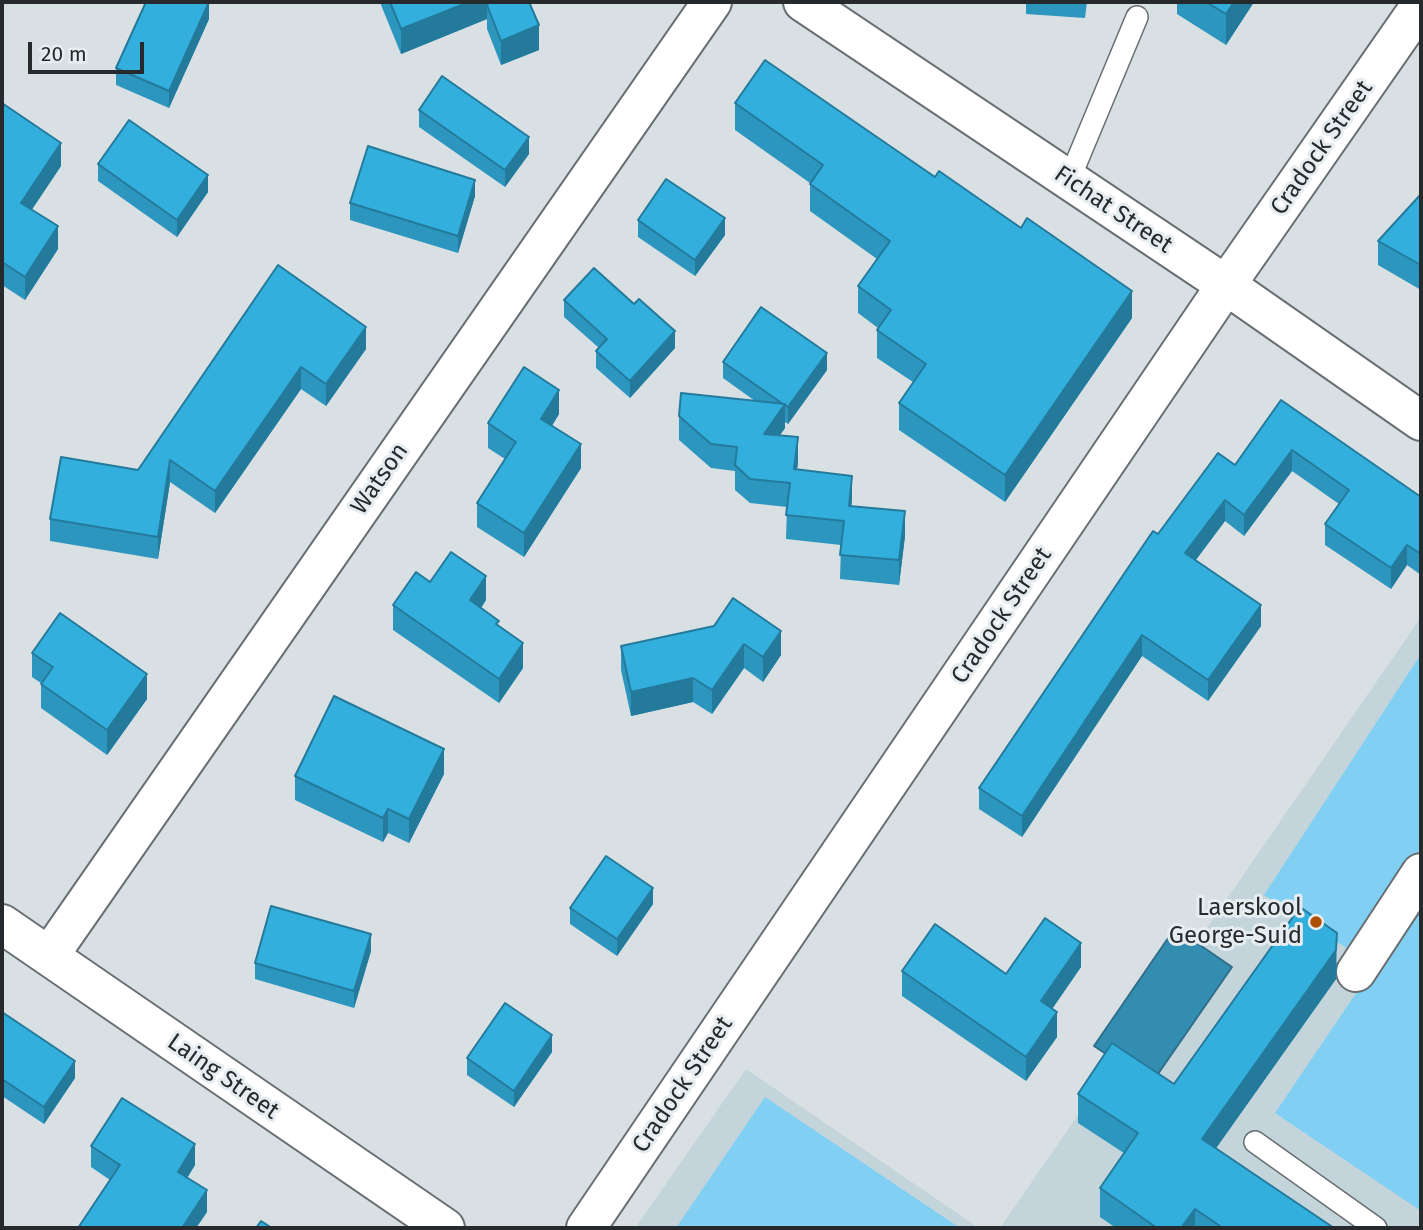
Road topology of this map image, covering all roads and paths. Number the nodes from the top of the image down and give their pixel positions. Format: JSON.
{"nodes":[{"id":1,"x":712,"y":2,"type":"edge"},
{"id":2,"x":803,"y":2,"type":"edge"},
{"id":3,"x":1421,"y":5,"type":"edge"},
{"id":4,"x":1137,"y":17,"type":"dead end"},
{"id":5,"x":1069,"y":180,"type":"junction"},
{"id":6,"x":1226,"y":285,"type":"junction"},
{"id":7,"x":1421,"y":421,"type":"edge"},
{"id":8,"x":1421,"y":873,"type":"edge"},
{"id":9,"x":2,"y":924,"type":"edge"},
{"id":10,"x":49,"y":956,"type":"junction"},
{"id":11,"x":1356,"y":972,"type":"dead end"},
{"id":12,"x":1255,"y":1142,"type":"dead end"},
{"id":13,"x":445,"y":1228,"type":"edge"},
{"id":14,"x":586,"y":1228,"type":"edge"},
{"id":15,"x":1376,"y":1228,"type":"edge"}],
"edges":[{"from":1,"to":10,"type":"street","name":"Watson"},
{"from":2,"to":5,"type":"street","name":"Fichat Street"},
{"from":3,"to":6,"type":"street","name":"Cradock Street"},
{"from":4,"to":5,"type":"lane"},
{"from":5,"to":6,"type":"street","name":"Fichat Street"},
{"from":6,"to":7,"type":"street","name":"Fichat Street"},
{"from":6,"to":14,"type":"street","name":"Cradock Street"},
{"from":8,"to":11,"type":"street"},
{"from":9,"to":10,"type":"street","name":"Laing Street"},
{"from":10,"to":13,"type":"street","name":"Laing Street"},
{"from":12,"to":15,"type":"lane"}]}
